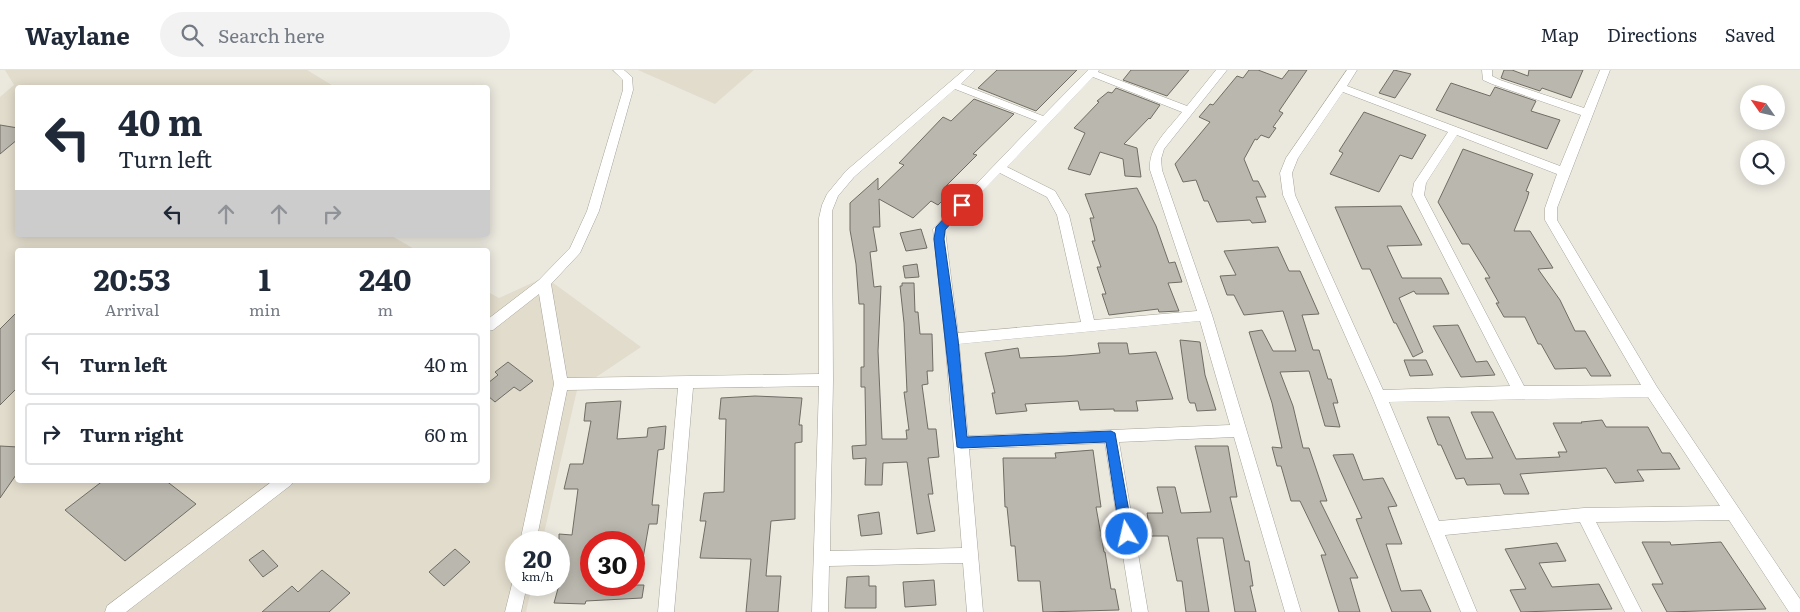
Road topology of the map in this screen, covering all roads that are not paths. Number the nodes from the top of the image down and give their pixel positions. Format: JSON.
{"nodes":[{"id":1,"x":618,"y":70,"type":"edge"},
{"id":2,"x":970,"y":70,"type":"edge"},
{"id":3,"x":1222,"y":70,"type":"edge"},
{"id":4,"x":1352,"y":70,"type":"edge"},
{"id":5,"x":1487,"y":70,"type":"edge"},
{"id":6,"x":1605,"y":70,"type":"edge"},
{"id":7,"x":1092,"y":71,"type":"edge"},
{"id":8,"x":954,"y":85,"type":"junction"},
{"id":9,"x":1340,"y":88,"type":"junction"},
{"id":10,"x":1189,"y":111,"type":"junction"},
{"id":11,"x":1588,"y":113,"type":"junction"},
{"id":12,"x":1044,"y":120,"type":"junction"},
{"id":13,"x":1454,"y":131,"type":"junction"},
{"id":14,"x":1000,"y":168,"type":"junction"},
{"id":15,"x":1564,"y":172,"type":"junction"},
{"id":16,"x":544,"y":283,"type":"junction"},
{"id":17,"x":1205,"y":315,"type":"junction"},
{"id":18,"x":490,"y":324,"type":"edge"},
{"id":19,"x":1090,"y":326,"type":"junction"},
{"id":20,"x":952,"y":339,"type":"junction"},
{"id":21,"x":826,"y":380,"type":"junction"},
{"id":22,"x":686,"y":382,"type":"junction"},
{"id":23,"x":561,"y":384,"type":"junction"},
{"id":24,"x":1652,"y":391,"type":"junction"},
{"id":25,"x":1520,"y":392,"type":"junction"},
{"id":26,"x":1379,"y":396,"type":"junction"},
{"id":27,"x":1239,"y":431,"type":"junction"},
{"id":28,"x":1111,"y":437,"type":"junction"},
{"id":29,"x":961,"y":443,"type":"junction"},
{"id":30,"x":282,"y":483,"type":"edge"},
{"id":31,"x":1732,"y":513,"type":"junction"},
{"id":32,"x":1584,"y":515,"type":"junction"},
{"id":33,"x":1434,"y":529,"type":"junction"},
{"id":34,"x":530,"y":531,"type":"edge"},
{"id":35,"x":971,"y":555,"type":"junction"},
{"id":36,"x":822,"y":559,"type":"junction"},
{"id":37,"x":517,"y":596,"type":"edge"},
{"id":38,"x":113,"y":612,"type":"edge"},
{"id":39,"x":513,"y":612,"type":"edge"},
{"id":40,"x":666,"y":612,"type":"edge"},
{"id":41,"x":820,"y":612,"type":"edge"},
{"id":42,"x":975,"y":612,"type":"edge"},
{"id":43,"x":1140,"y":612,"type":"edge"},
{"id":44,"x":1293,"y":612,"type":"edge"},
{"id":45,"x":1469,"y":612,"type":"edge"},
{"id":46,"x":1634,"y":612,"type":"edge"},
{"id":47,"x":1799,"y":612,"type":"edge"}],
"edges":[{"from":1,"to":16,"type":"street"},
{"from":2,"to":8,"type":"street"},
{"from":3,"to":10,"type":"street"},
{"from":4,"to":9,"type":"street"},
{"from":5,"to":11,"type":"street"},
{"from":6,"to":11,"type":"street"},
{"from":7,"to":10,"type":"street"},
{"from":7,"to":12,"type":"street"},
{"from":8,"to":12,"type":"street"},
{"from":8,"to":21,"type":"street"},
{"from":9,"to":13,"type":"street"},
{"from":9,"to":26,"type":"street"},
{"from":10,"to":17,"type":"street"},
{"from":11,"to":15,"type":"street"},
{"from":12,"to":14,"type":"street"},
{"from":13,"to":15,"type":"street"},
{"from":13,"to":25,"type":"street"},
{"from":14,"to":19,"type":"street"},
{"from":14,"to":20,"type":"street"},
{"from":15,"to":24,"type":"street"},
{"from":16,"to":18,"type":"street"},
{"from":16,"to":23,"type":"street"},
{"from":17,"to":19,"type":"street"},
{"from":17,"to":27,"type":"street"},
{"from":19,"to":20,"type":"street"},
{"from":20,"to":29,"type":"street"},
{"from":21,"to":22,"type":"street"},
{"from":21,"to":36,"type":"street"},
{"from":22,"to":23,"type":"street"},
{"from":22,"to":40,"type":"street"},
{"from":23,"to":34,"type":"street"},
{"from":24,"to":25,"type":"street"},
{"from":24,"to":31,"type":"street"},
{"from":25,"to":26,"type":"street"},
{"from":26,"to":33,"type":"street"},
{"from":27,"to":28,"type":"street"},
{"from":27,"to":44,"type":"street"},
{"from":28,"to":29,"type":"street"},
{"from":28,"to":43,"type":"street"},
{"from":29,"to":35,"type":"street"},
{"from":30,"to":38,"type":"street"},
{"from":31,"to":32,"type":"street"},
{"from":31,"to":47,"type":"street"},
{"from":32,"to":33,"type":"street"},
{"from":32,"to":46,"type":"street"},
{"from":33,"to":45,"type":"street"},
{"from":35,"to":36,"type":"street"},
{"from":35,"to":42,"type":"street"},
{"from":36,"to":41,"type":"street"},
{"from":37,"to":39,"type":"street"}]}
